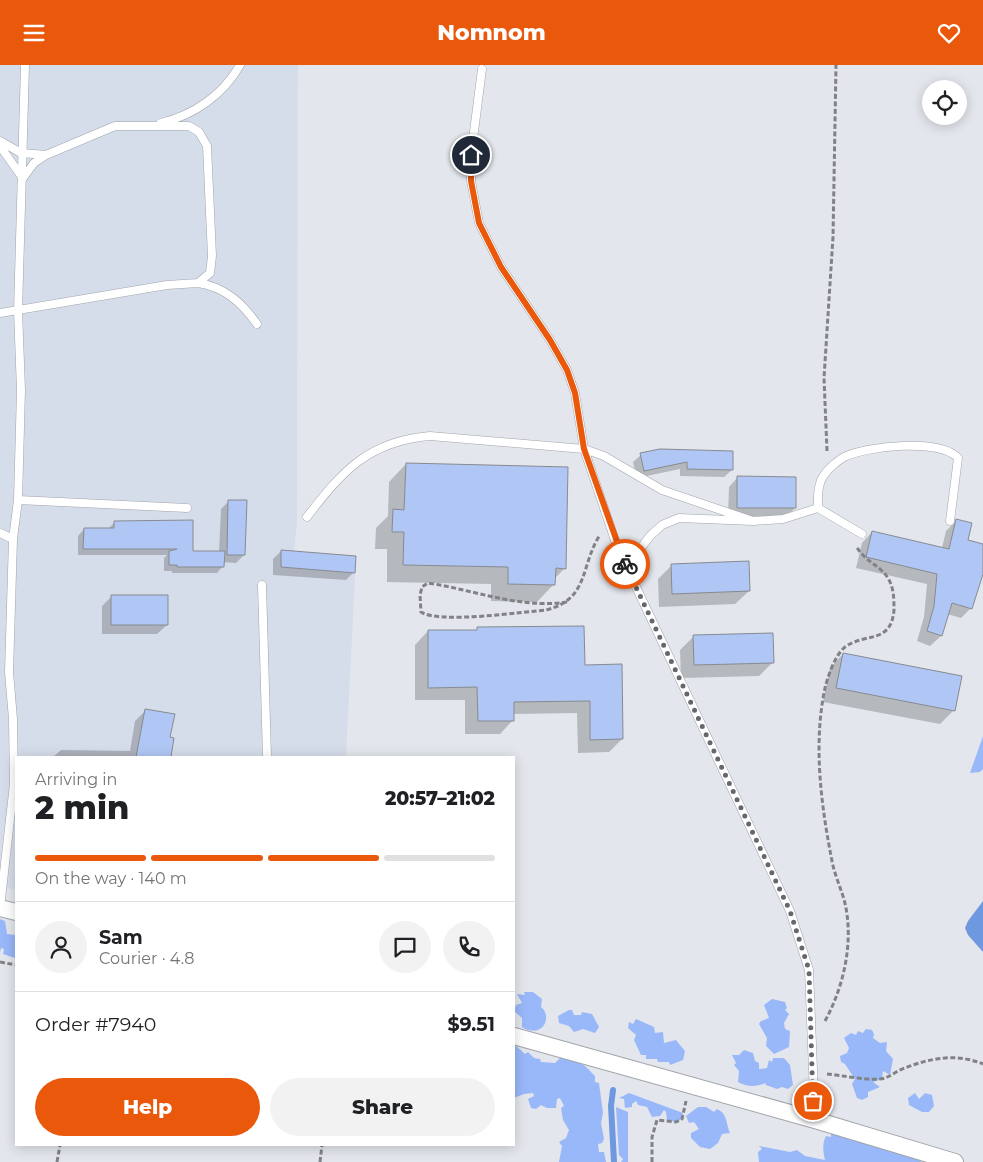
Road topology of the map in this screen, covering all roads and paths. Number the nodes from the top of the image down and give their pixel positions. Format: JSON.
{"nodes":[{"id":1,"x":25,"y":65,"type":"edge"},
{"id":2,"x":240,"y":65,"type":"edge"},
{"id":3,"x":836,"y":65,"type":"edge"},
{"id":4,"x":482,"y":69,"type":"dead end"},
{"id":5,"x":149,"y":126,"type":"junction"},
{"id":6,"x":0,"y":141,"type":"edge"},
{"id":7,"x":0,"y":146,"type":"edge"},
{"id":8,"x":21,"y":153,"type":"junction"},
{"id":9,"x":46,"y":155,"type":"junction"},
{"id":10,"x":23,"y":178,"type":"junction"},
{"id":11,"x":198,"y":283,"type":"junction"},
{"id":12,"x":18,"y":311,"type":"junction"},
{"id":13,"x":0,"y":313,"type":"edge"},
{"id":14,"x":258,"y":324,"type":"dead end"},
{"id":15,"x":584,"y":449,"type":"junction"},
{"id":16,"x":827,"y":471,"type":"junction"},
{"id":17,"x":18,"y":500,"type":"junction"},
{"id":18,"x":187,"y":509,"type":"dead end"},
{"id":19,"x":818,"y":509,"type":"junction"},
{"id":20,"x":307,"y":517,"type":"dead end"},
{"id":21,"x":753,"y":521,"type":"junction"},
{"id":22,"x":950,"y":521,"type":"dead end"},
{"id":23,"x":610,"y":527,"type":"junction"},
{"id":24,"x":848,"y":527,"type":"junction"},
{"id":25,"x":0,"y":533,"type":"edge"},
{"id":26,"x":862,"y":534,"type":"dead end"},
{"id":27,"x":13,"y":539,"type":"junction"},
{"id":28,"x":633,"y":584,"type":"junction"},
{"id":29,"x":262,"y":585,"type":"dead end"},
{"id":30,"x":567,"y":602,"type":"junction"},
{"id":31,"x":267,"y":756,"type":"edge"},
{"id":32,"x":0,"y":908,"type":"edge"},
{"id":33,"x":15,"y":913,"type":"edge"},
{"id":34,"x":0,"y":961,"type":"edge"},
{"id":35,"x":15,"y":965,"type":"edge"},
{"id":36,"x":515,"y":1037,"type":"edge"},
{"id":37,"x":811,"y":1043,"type":"junction"},
{"id":38,"x":983,"y":1064,"type":"edge"},
{"id":39,"x":812,"y":1073,"type":"junction"},
{"id":40,"x":689,"y":1085,"type":"junction"},
{"id":41,"x":815,"y":1120,"type":"junction"},
{"id":42,"x":60,"y":1146,"type":"edge"},
{"id":43,"x":322,"y":1146,"type":"edge"},
{"id":44,"x":57,"y":1162,"type":"edge"},
{"id":45,"x":320,"y":1162,"type":"edge"},
{"id":46,"x":652,"y":1162,"type":"edge"},
{"id":47,"x":954,"y":1162,"type":"edge"}],
"edges":[{"from":1,"to":8,"type":"lane"},
{"from":2,"to":5,"type":"lane"},
{"from":3,"to":16,"type":"path"},
{"from":4,"to":15,"type":"lane"},
{"from":5,"to":9,"type":"lane"},
{"from":5,"to":11,"type":"lane"},
{"from":6,"to":8,"type":"lane"},
{"from":7,"to":10,"type":"lane"},
{"from":8,"to":9,"type":"lane"},
{"from":8,"to":10,"type":"lane"},
{"from":9,"to":10,"type":"lane"},
{"from":10,"to":12,"type":"lane"},
{"from":11,"to":12,"type":"lane"},
{"from":11,"to":14,"type":"lane"},
{"from":12,"to":13,"type":"lane"},
{"from":12,"to":17,"type":"lane"},
{"from":15,"to":20,"type":"lane"},
{"from":15,"to":21,"type":"lane"},
{"from":15,"to":23,"type":"lane"},
{"from":16,"to":19,"type":"lane"},
{"from":16,"to":22,"type":"lane"},
{"from":17,"to":18,"type":"lane"},
{"from":17,"to":27,"type":"lane"},
{"from":19,"to":21,"type":"lane"},
{"from":19,"to":24,"type":"lane"},
{"from":21,"to":28,"type":"lane"},
{"from":23,"to":28,"type":"lane"},
{"from":23,"to":30,"type":"path"},
{"from":24,"to":26,"type":"lane"},
{"from":24,"to":37,"type":"path"},
{"from":25,"to":27,"type":"lane"},
{"from":27,"to":32,"type":"lane"},
{"from":28,"to":37,"type":"lane"},
{"from":29,"to":31,"type":"lane"},
{"from":30,"to":30,"type":"path"},
{"from":32,"to":33,"type":"street"},
{"from":34,"to":35,"type":"path"},
{"from":36,"to":40,"type":"street"},
{"from":37,"to":39,"type":"lane"},
{"from":38,"to":39,"type":"path"},
{"from":39,"to":41,"type":"lane"},
{"from":40,"to":41,"type":"street"},
{"from":40,"to":46,"type":"path"},
{"from":41,"to":47,"type":"street"},
{"from":42,"to":44,"type":"path"},
{"from":43,"to":45,"type":"path"}]}
